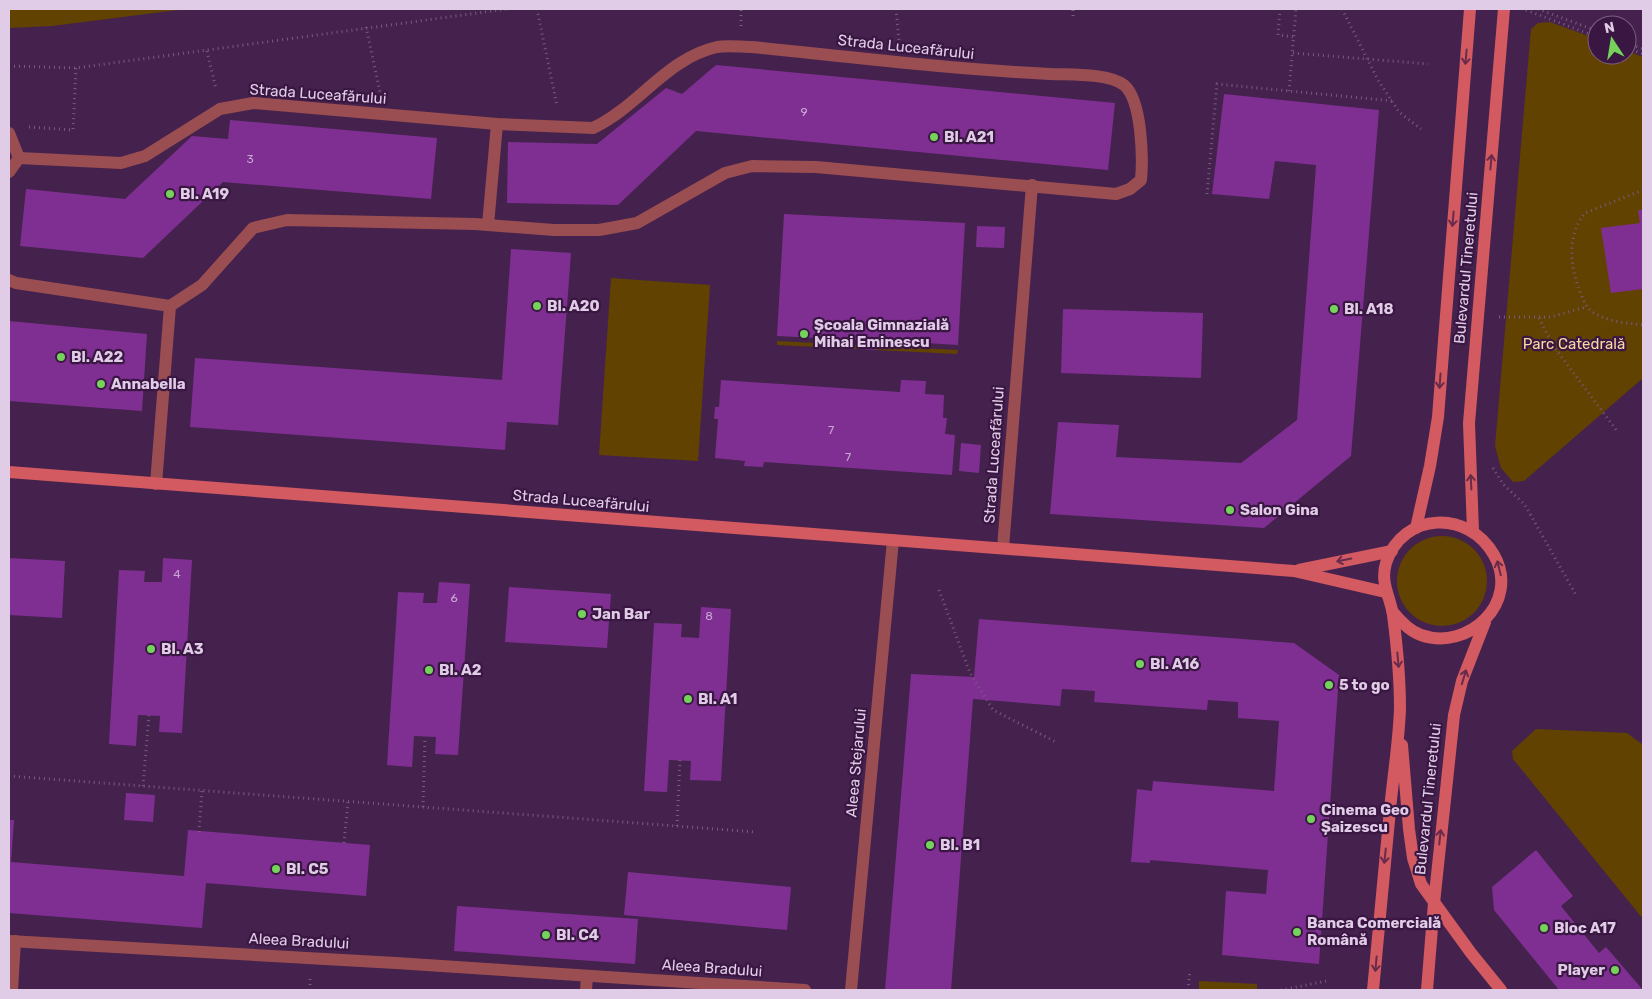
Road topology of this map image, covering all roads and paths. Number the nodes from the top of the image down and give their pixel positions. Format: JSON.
{"nodes":[{"id":1,"x":507,"y":9,"type":"edge"},
{"id":2,"x":536,"y":9,"type":"edge"},
{"id":3,"x":896,"y":9,"type":"edge"},
{"id":4,"x":1073,"y":9,"type":"edge"},
{"id":5,"x":1280,"y":9,"type":"edge"},
{"id":6,"x":1296,"y":9,"type":"edge"},
{"id":7,"x":1342,"y":9,"type":"edge"},
{"id":8,"x":1470,"y":9,"type":"edge"},
{"id":9,"x":1504,"y":9,"type":"edge"},
{"id":10,"x":1523,"y":9,"type":"edge"},
{"id":11,"x":1538,"y":9,"type":"edge"},
{"id":12,"x":1073,"y":16,"type":"dead end"},
{"id":13,"x":366,"y":27,"type":"junction"},
{"id":14,"x":1587,"y":27,"type":"edge"},
{"id":15,"x":1587,"y":33,"type":"edge"},
{"id":16,"x":1294,"y":37,"type":"junction"},
{"id":17,"x":207,"y":51,"type":"junction"},
{"id":18,"x":1293,"y":53,"type":"junction"},
{"id":19,"x":1368,"y":58,"type":"junction"},
{"id":20,"x":901,"y":62,"type":"junction"},
{"id":21,"x":1428,"y":64,"type":"dead end"},
{"id":22,"x":9,"y":66,"type":"edge"},
{"id":23,"x":76,"y":68,"type":"junction"},
{"id":24,"x":214,"y":82,"type":"dead end"},
{"id":25,"x":1289,"y":91,"type":"junction"},
{"id":26,"x":1393,"y":101,"type":"junction"},
{"id":27,"x":385,"y":115,"type":"junction"},
{"id":28,"x":497,"y":124,"type":"junction"},
{"id":29,"x":24,"y":126,"type":"dead end"},
{"id":30,"x":561,"y":128,"type":"junction"},
{"id":31,"x":1421,"y":129,"type":"dead end"},
{"id":32,"x":9,"y":133,"type":"edge"},
{"id":33,"x":19,"y":158,"type":"junction"},
{"id":34,"x":9,"y":172,"type":"edge"},
{"id":35,"x":1032,"y":185,"type":"junction"},
{"id":36,"x":1643,"y":190,"type":"edge"},
{"id":37,"x":1207,"y":194,"type":"dead end"},
{"id":38,"x":488,"y":225,"type":"junction"},
{"id":39,"x":9,"y":280,"type":"edge"},
{"id":40,"x":170,"y":306,"type":"junction"},
{"id":41,"x":1586,"y":307,"type":"junction"},
{"id":42,"x":1497,"y":317,"type":"dead end"},
{"id":43,"x":1506,"y":318,"type":"dead end"},
{"id":44,"x":1539,"y":318,"type":"junction"},
{"id":45,"x":1643,"y":325,"type":"edge"},
{"id":46,"x":1496,"y":326,"type":"dead end"},
{"id":47,"x":1617,"y":431,"type":"dead end"},
{"id":48,"x":1491,"y":459,"type":"dead end"},
{"id":49,"x":9,"y":472,"type":"edge"},
{"id":50,"x":156,"y":484,"type":"junction"},
{"id":51,"x":1416,"y":528,"type":"junction"},
{"id":52,"x":1473,"y":531,"type":"junction"},
{"id":53,"x":893,"y":540,"type":"junction"},
{"id":54,"x":1003,"y":548,"type":"junction"},
{"id":55,"x":1392,"y":551,"type":"junction"},
{"id":56,"x":1294,"y":571,"type":"junction"},
{"id":57,"x":939,"y":590,"type":"dead end"},
{"id":58,"x":1385,"y":592,"type":"junction"},
{"id":59,"x":1576,"y":594,"type":"dead end"},
{"id":60,"x":1392,"y":611,"type":"junction"},
{"id":61,"x":1488,"y":617,"type":"junction"},
{"id":62,"x":1400,"y":710,"type":"junction"},
{"id":63,"x":149,"y":715,"type":"dead end"},
{"id":64,"x":425,"y":736,"type":"dead end"},
{"id":65,"x":1056,"y":742,"type":"dead end"},
{"id":66,"x":680,"y":760,"type":"dead end"},
{"id":67,"x":9,"y":776,"type":"edge"},
{"id":68,"x":143,"y":786,"type":"junction"},
{"id":69,"x":202,"y":790,"type":"junction"},
{"id":70,"x":348,"y":802,"type":"junction"},
{"id":71,"x":423,"y":807,"type":"junction"},
{"id":72,"x":677,"y":826,"type":"junction"},
{"id":73,"x":199,"y":832,"type":"dead end"},
{"id":74,"x":756,"y":832,"type":"dead end"},
{"id":75,"x":344,"y":843,"type":"dead end"},
{"id":76,"x":1434,"y":903,"type":"junction"},
{"id":77,"x":12,"y":941,"type":"edge"},
{"id":78,"x":1190,"y":970,"type":"dead end"},
{"id":79,"x":588,"y":976,"type":"junction"},
{"id":80,"x":1327,"y":981,"type":"dead end"},
{"id":81,"x":12,"y":990,"type":"edge"},
{"id":82,"x":586,"y":990,"type":"edge"},
{"id":83,"x":805,"y":990,"type":"edge"},
{"id":84,"x":850,"y":990,"type":"edge"},
{"id":85,"x":1188,"y":990,"type":"edge"},
{"id":86,"x":1281,"y":990,"type":"edge"},
{"id":87,"x":1374,"y":990,"type":"edge"},
{"id":88,"x":1428,"y":990,"type":"edge"},
{"id":89,"x":1501,"y":990,"type":"edge"}],
"edges":[{"from":1,"to":13,"type":"path"},
{"from":2,"to":30,"type":"path"},
{"from":3,"to":20,"type":"path"},
{"from":4,"to":12,"type":"path"},
{"from":5,"to":16,"type":"path"},
{"from":6,"to":16,"type":"path"},
{"from":7,"to":19,"type":"path"},
{"from":8,"to":51,"type":"main road","name":"Bulevardul Tineretului","one_way":true},
{"from":52,"to":9,"type":"main road","name":"Bulevardul Tineretului","one_way":true},
{"from":10,"to":15,"type":"path"},
{"from":11,"to":14,"type":"path"},
{"from":13,"to":17,"type":"path"},
{"from":13,"to":27,"type":"path"},
{"from":16,"to":18,"type":"path"},
{"from":17,"to":23,"type":"path"},
{"from":17,"to":24,"type":"path"},
{"from":18,"to":19,"type":"path"},
{"from":18,"to":25,"type":"path"},
{"from":19,"to":21,"type":"path"},
{"from":19,"to":26,"type":"path"},
{"from":20,"to":30,"type":"street","name":"Strada Luceafărului"},
{"from":20,"to":35,"type":"street","name":"Strada Luceafărului"},
{"from":22,"to":23,"type":"path"},
{"from":23,"to":29,"type":"path"},
{"from":25,"to":26,"type":"path"},
{"from":25,"to":37,"type":"path"},
{"from":26,"to":31,"type":"path"},
{"from":27,"to":28,"type":"street","name":"Strada Luceafărului"},
{"from":27,"to":33,"type":"street","name":"Strada Luceafărului"},
{"from":28,"to":30,"type":"street","name":"Strada Luceafărului"},
{"from":28,"to":38,"type":"street"},
{"from":32,"to":33,"type":"street"},
{"from":33,"to":34,"type":"street"},
{"from":35,"to":38,"type":"street","name":"Strada Luceafărului"},
{"from":35,"to":54,"type":"street","name":"Strada Luceafărului"},
{"from":36,"to":41,"type":"path"},
{"from":38,"to":40,"type":"street","name":"Strada Luceafărului"},
{"from":39,"to":40,"type":"street"},
{"from":40,"to":50,"type":"street"},
{"from":41,"to":44,"type":"path"},
{"from":41,"to":45,"type":"path"},
{"from":42,"to":46,"type":"path"},
{"from":43,"to":44,"type":"path"},
{"from":44,"to":47,"type":"path"},
{"from":48,"to":59,"type":"path"},
{"from":49,"to":50,"type":"main road","name":"Strada Luceafărului"},
{"from":50,"to":53,"type":"main road","name":"Strada Luceafărului"},
{"from":51,"to":52,"type":"main road","name":"Bulevardul Tineretului"},
{"from":51,"to":55,"type":"main road","name":"Bulevardul Tineretului"},
{"from":61,"to":52,"type":"main road","name":"Bulevardul Tineretului","one_way":true},
{"from":53,"to":54,"type":"main road","name":"Strada Luceafărului"},
{"from":53,"to":84,"type":"street","name":"Aleea Stejarului"},
{"from":54,"to":56,"type":"main road","name":"Strada Luceafărului"},
{"from":55,"to":56,"type":"main road","name":"Strada Luceafărului","one_way":true},
{"from":55,"to":58,"type":"main road","name":"Bulevardul Tineretului"},
{"from":56,"to":58,"type":"main road","name":"Strada Luceafărului"},
{"from":57,"to":65,"type":"path"},
{"from":58,"to":60,"type":"main road","name":"Bulevardul Tineretului"},
{"from":60,"to":61,"type":"main road","name":"Bulevardul Tineretului"},
{"from":60,"to":62,"type":"main road","name":"Bulevardul Tineretului","one_way":true},
{"from":76,"to":61,"type":"main road","name":"Bulevardul Tineretului","one_way":true},
{"from":62,"to":76,"type":"main road"},
{"from":62,"to":87,"type":"main road","name":"Bulevardul Tineretului","one_way":true},
{"from":63,"to":68,"type":"path"},
{"from":64,"to":71,"type":"path"},
{"from":66,"to":72,"type":"path"},
{"from":67,"to":68,"type":"path"},
{"from":68,"to":69,"type":"path"},
{"from":69,"to":70,"type":"path"},
{"from":69,"to":73,"type":"path"},
{"from":70,"to":71,"type":"path"},
{"from":70,"to":75,"type":"path"},
{"from":71,"to":72,"type":"path"},
{"from":72,"to":74,"type":"path"},
{"from":76,"to":88,"type":"main road","name":"Bulevardul Tineretului"},
{"from":76,"to":89,"type":"main road"},
{"from":77,"to":79,"type":"street","name":"Aleea Bradului"},
{"from":77,"to":81,"type":"street"},
{"from":78,"to":85,"type":"path"},
{"from":79,"to":82,"type":"street"},
{"from":79,"to":83,"type":"street","name":"Aleea Bradului"},
{"from":80,"to":86,"type":"path"}]}
